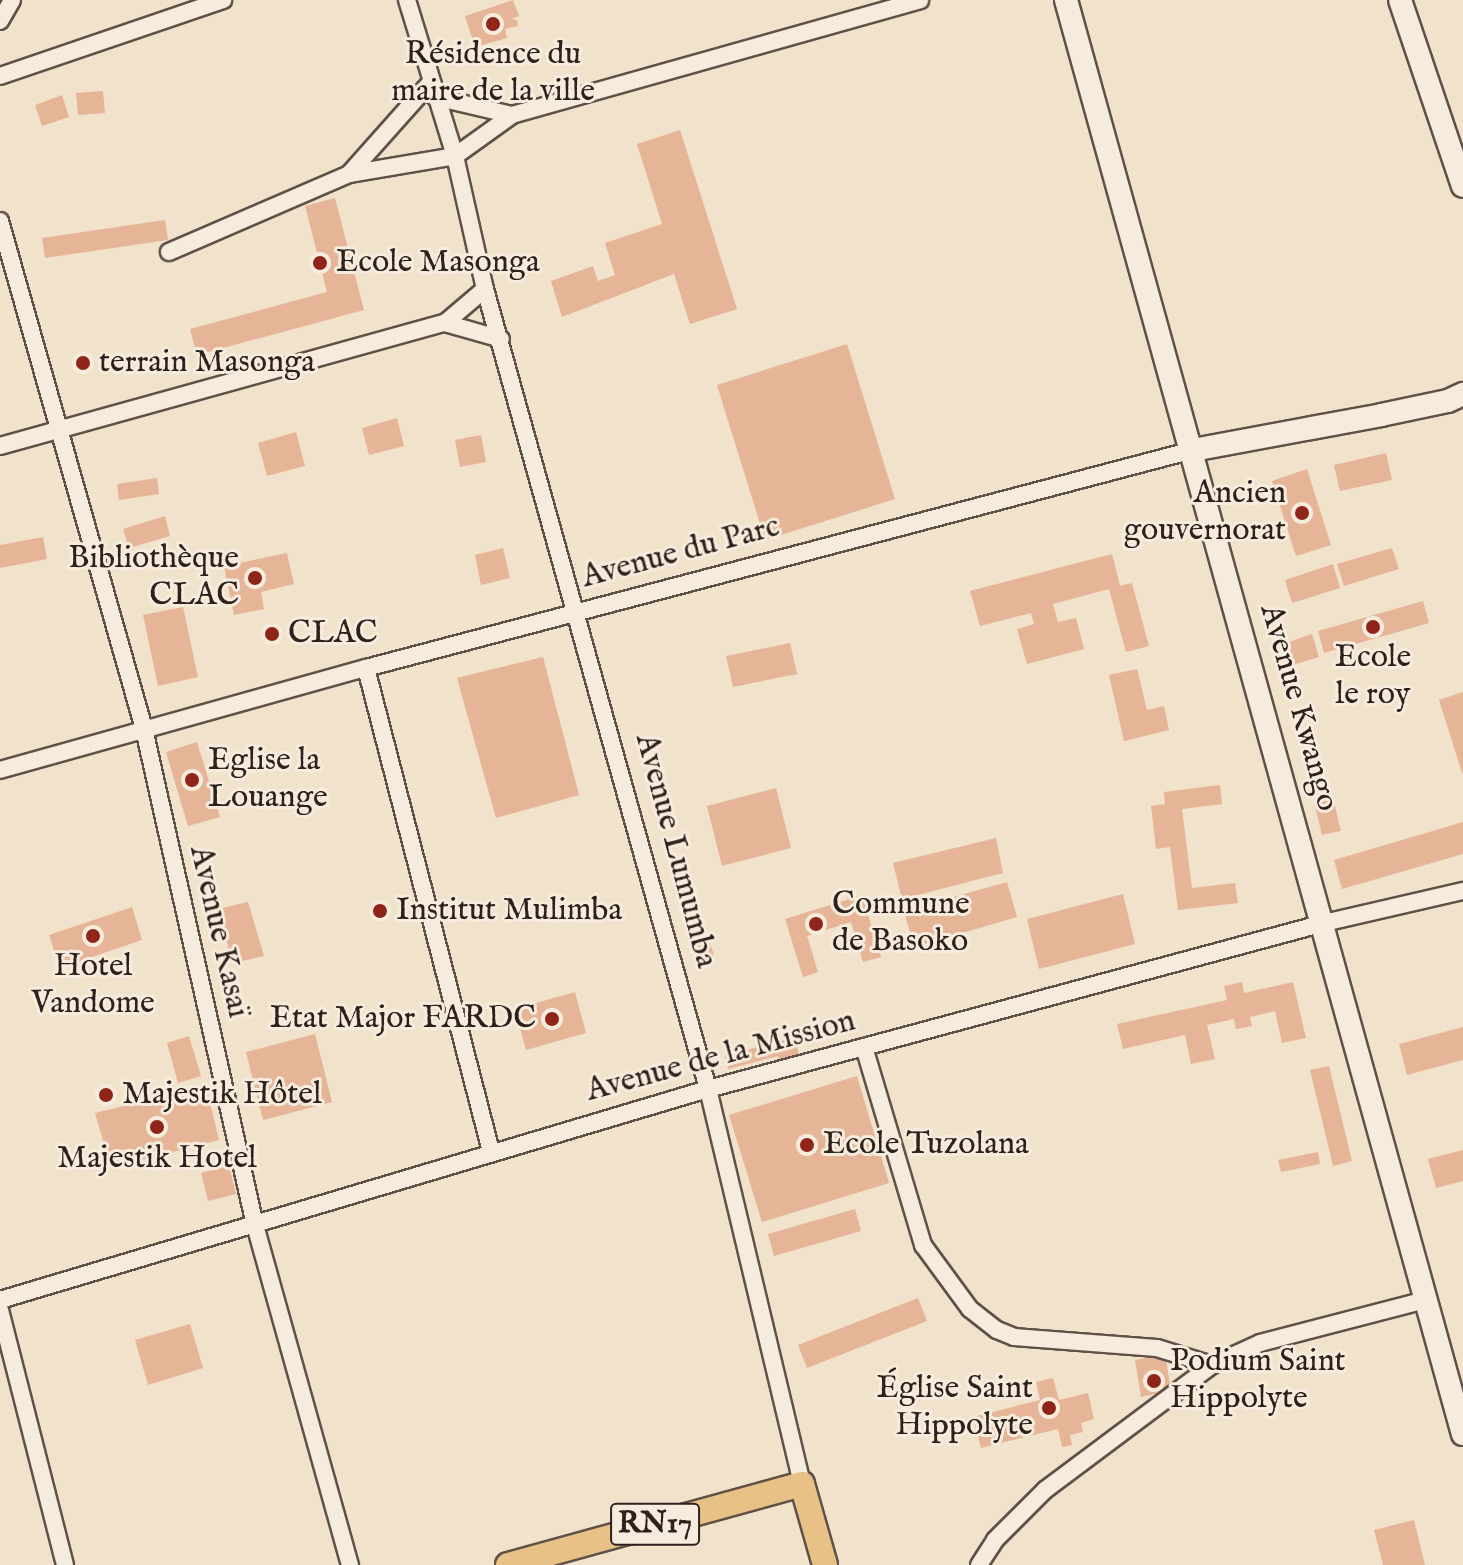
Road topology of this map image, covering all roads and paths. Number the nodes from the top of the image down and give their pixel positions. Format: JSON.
{"nodes":[{"id":1,"x":12,"y":0,"type":"edge"},
{"id":2,"x":223,"y":0,"type":"edge"},
{"id":3,"x":407,"y":0,"type":"edge"},
{"id":4,"x":920,"y":0,"type":"edge"},
{"id":5,"x":1066,"y":0,"type":"edge"},
{"id":6,"x":1400,"y":0,"type":"edge"},
{"id":7,"x":0,"y":21,"type":"edge"},
{"id":8,"x":0,"y":76,"type":"edge"},
{"id":9,"x":433,"y":89,"type":"junction"},
{"id":10,"x":512,"y":115,"type":"junction"},
{"id":11,"x":455,"y":156,"type":"junction"},
{"id":12,"x":349,"y":174,"type":"junction"},
{"id":13,"x":1463,"y":186,"type":"edge"},
{"id":14,"x":0,"y":221,"type":"edge"},
{"id":15,"x":169,"y":252,"type":"dead end"},
{"id":16,"x":485,"y":289,"type":"junction"},
{"id":17,"x":445,"y":323,"type":"junction"},
{"id":18,"x":501,"y":339,"type":"junction"},
{"id":19,"x":1463,"y":394,"type":"edge"},
{"id":20,"x":58,"y":430,"type":"junction"},
{"id":21,"x":0,"y":446,"type":"edge"},
{"id":22,"x":1193,"y":450,"type":"junction"},
{"id":23,"x":578,"y":614,"type":"junction"},
{"id":24,"x":366,"y":668,"type":"junction"},
{"id":25,"x":144,"y":729,"type":"junction"},
{"id":26,"x":0,"y":770,"type":"edge"},
{"id":27,"x":1463,"y":891,"type":"edge"},
{"id":28,"x":1324,"y":923,"type":"junction"},
{"id":29,"x":864,"y":1047,"type":"junction"},
{"id":30,"x":708,"y":1089,"type":"junction"},
{"id":31,"x":491,"y":1151,"type":"junction"},
{"id":32,"x":255,"y":1225,"type":"junction"},
{"id":33,"x":0,"y":1300,"type":"edge"},
{"id":34,"x":1425,"y":1300,"type":"junction"},
{"id":35,"x":0,"y":1310,"type":"edge"},
{"id":36,"x":1212,"y":1365,"type":"junction"},
{"id":37,"x":1463,"y":1434,"type":"edge"},
{"id":38,"x":802,"y":1484,"type":"junction"},
{"id":39,"x":65,"y":1565,"type":"edge"},
{"id":40,"x":350,"y":1565,"type":"edge"},
{"id":41,"x":508,"y":1565,"type":"edge"},
{"id":42,"x":825,"y":1565,"type":"edge"},
{"id":43,"x":979,"y":1565,"type":"edge"}],
"edges":[{"from":1,"to":7,"type":"street"},
{"from":2,"to":8,"type":"street"},
{"from":3,"to":9,"type":"street"},
{"from":4,"to":10,"type":"street"},
{"from":5,"to":22,"type":"street","name":"Avenue Kwango"},
{"from":6,"to":13,"type":"street"},
{"from":9,"to":10,"type":"street"},
{"from":9,"to":11,"type":"street","name":"Avenue Lumumba"},
{"from":9,"to":12,"type":"street"},
{"from":10,"to":11,"type":"street"},
{"from":11,"to":12,"type":"street"},
{"from":11,"to":16,"type":"street","name":"Avenue Lumumba"},
{"from":12,"to":15,"type":"street"},
{"from":14,"to":20,"type":"street","name":"Avenue Kasaï"},
{"from":16,"to":17,"type":"street"},
{"from":16,"to":18,"type":"street","name":"Avenue Lumumba"},
{"from":17,"to":18,"type":"street"},
{"from":17,"to":20,"type":"street"},
{"from":18,"to":23,"type":"street","name":"Avenue Lumumba"},
{"from":19,"to":22,"type":"street","name":"Avenue du Parc"},
{"from":20,"to":21,"type":"street"},
{"from":20,"to":25,"type":"street","name":"Avenue Kasaï"},
{"from":22,"to":23,"type":"street","name":"Avenue du Parc"},
{"from":22,"to":28,"type":"street","name":"Avenue Kwango"},
{"from":23,"to":24,"type":"street","name":"Avenue du Parc"},
{"from":23,"to":30,"type":"street","name":"Avenue Lumumba"},
{"from":24,"to":25,"type":"street","name":"Avenue du Parc"},
{"from":24,"to":31,"type":"street"},
{"from":25,"to":26,"type":"street","name":"Avenue du Parc"},
{"from":25,"to":32,"type":"street","name":"Avenue Kasaï"},
{"from":27,"to":28,"type":"street","name":"Avenue de la Mission"},
{"from":28,"to":29,"type":"street","name":"Avenue de la Mission"},
{"from":28,"to":34,"type":"street","name":"Avenue Kwango"},
{"from":29,"to":30,"type":"street","name":"Avenue de la Mission"},
{"from":29,"to":36,"type":"street"},
{"from":30,"to":31,"type":"street","name":"Avenue de la Mission"},
{"from":30,"to":38,"type":"street","name":"Avenue Lumumba"},
{"from":31,"to":32,"type":"street","name":"Avenue de la Mission"},
{"from":32,"to":33,"type":"street","name":"Avenue de la Mission"},
{"from":32,"to":40,"type":"street","name":"Avenue Kasaï"},
{"from":34,"to":36,"type":"street"},
{"from":34,"to":37,"type":"street","name":"Avenue Kwango"},
{"from":35,"to":39,"type":"street"},
{"from":36,"to":43,"type":"street"},
{"from":38,"to":41,"type":"main road","number":"RN17"},
{"from":38,"to":42,"type":"main road","name":"Avenue Lumumba"}]}
